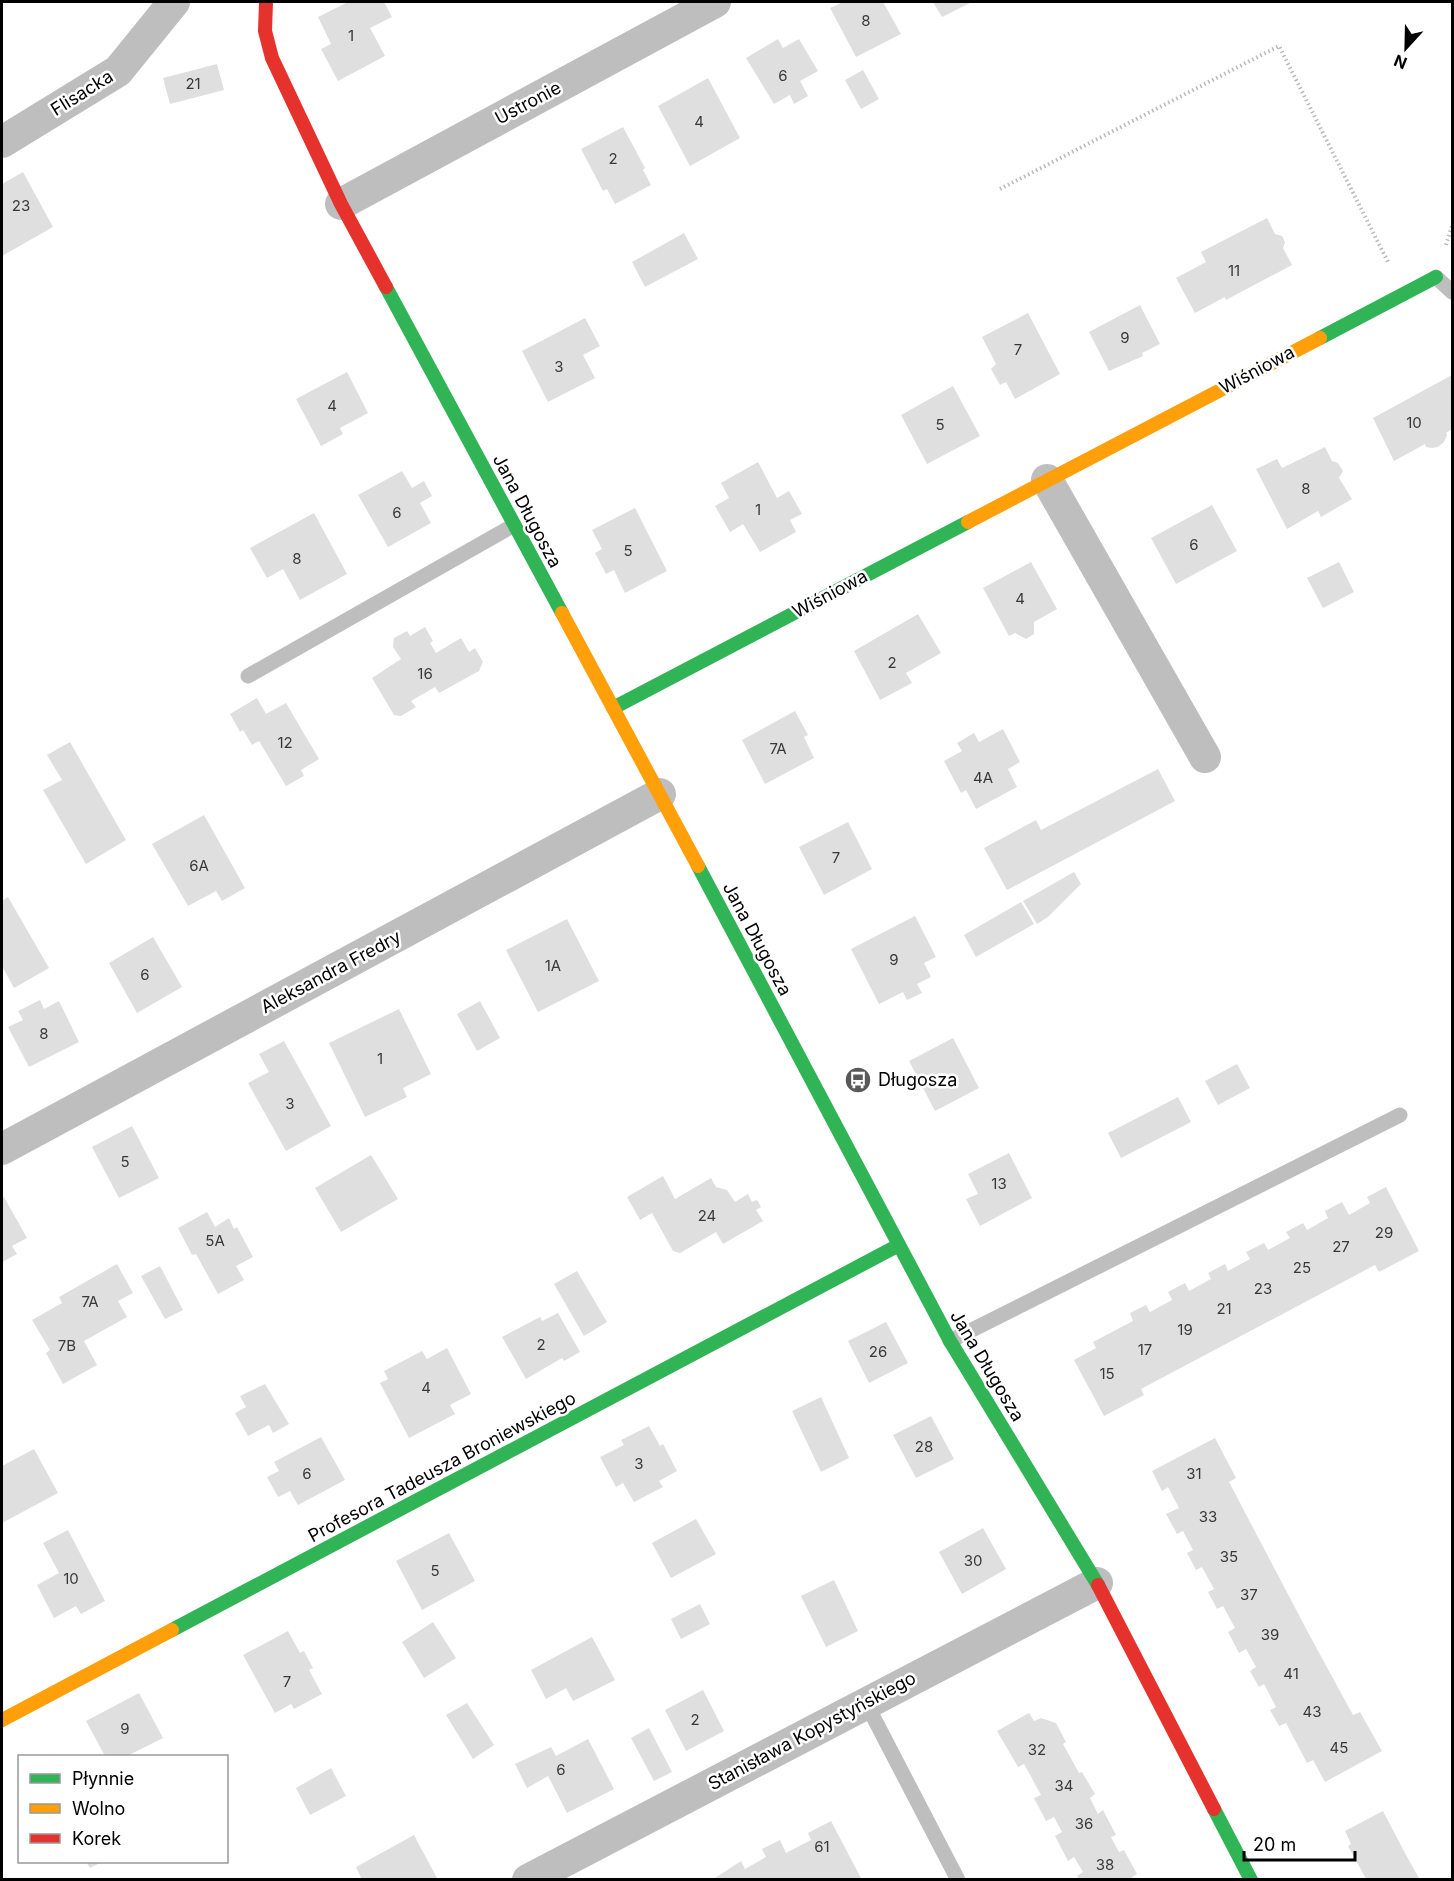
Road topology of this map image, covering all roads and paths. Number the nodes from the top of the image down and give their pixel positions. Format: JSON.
{"nodes":[{"id":1,"x":174,"y":2,"type":"edge"},
{"id":2,"x":266,"y":2,"type":"edge"},
{"id":3,"x":715,"y":2,"type":"edge"},
{"id":4,"x":2,"y":142,"type":"edge"},
{"id":5,"x":1000,"y":189,"type":"dead end"},
{"id":6,"x":341,"y":204,"type":"junction"},
{"id":7,"x":1436,"y":277,"type":"joint"},
{"id":8,"x":1452,"y":292,"type":"edge"},
{"id":9,"x":1403,"y":293,"type":"junction"},
{"id":10,"x":1047,"y":480,"type":"junction"},
{"id":11,"x":514,"y":525,"type":"junction"},
{"id":12,"x":248,"y":676,"type":"dead end"},
{"id":13,"x":613,"y":708,"type":"junction"},
{"id":14,"x":1205,"y":757,"type":"dead end"},
{"id":15,"x":660,"y":794,"type":"junction"},
{"id":16,"x":1400,"y":1115,"type":"dead end"},
{"id":17,"x":2,"y":1149,"type":"edge"},
{"id":18,"x":899,"y":1245,"type":"junction"},
{"id":19,"x":950,"y":1341,"type":"junction"},
{"id":20,"x":1097,"y":1583,"type":"junction"},
{"id":21,"x":866,"y":1703,"type":"junction"},
{"id":22,"x":2,"y":1720,"type":"edge"},
{"id":23,"x":528,"y":1880,"type":"edge"},
{"id":24,"x":958,"y":1880,"type":"edge"},
{"id":25,"x":1251,"y":1880,"type":"edge"}],
"edges":[{"from":1,"to":4,"type":"street","name":"Flisacka"},
{"from":2,"to":6,"type":"street","name":"Jana Długosza"},
{"from":3,"to":6,"type":"street","name":"Ustronie"},
{"from":5,"to":9,"type":"path"},
{"from":6,"to":11,"type":"street","name":"Jana Długosza"},
{"from":7,"to":8,"type":"lane"},
{"from":7,"to":9,"type":"street","name":"Wiśniowa"},
{"from":9,"to":10,"type":"street","name":"Wiśniowa"},
{"from":10,"to":13,"type":"street","name":"Wiśniowa"},
{"from":10,"to":14,"type":"street"},
{"from":11,"to":12,"type":"lane"},
{"from":11,"to":13,"type":"street","name":"Jana Długosza"},
{"from":13,"to":15,"type":"street","name":"Jana Długosza"},
{"from":15,"to":17,"type":"street","name":"Aleksandra Fredry"},
{"from":15,"to":18,"type":"street","name":"Jana Długosza"},
{"from":16,"to":19,"type":"lane"},
{"from":18,"to":19,"type":"street","name":"Jana Długosza"},
{"from":18,"to":22,"type":"street","name":"Profesora Tadeusza Broniewskiego"},
{"from":19,"to":20,"type":"street","name":"Jana Długosza"},
{"from":20,"to":21,"type":"street","name":"Stanisława Kopystyńskiego"},
{"from":20,"to":25,"type":"street","name":"Jana Długosza"},
{"from":21,"to":23,"type":"street","name":"Stanisława Kopystyńskiego"},
{"from":21,"to":24,"type":"lane"}]}
